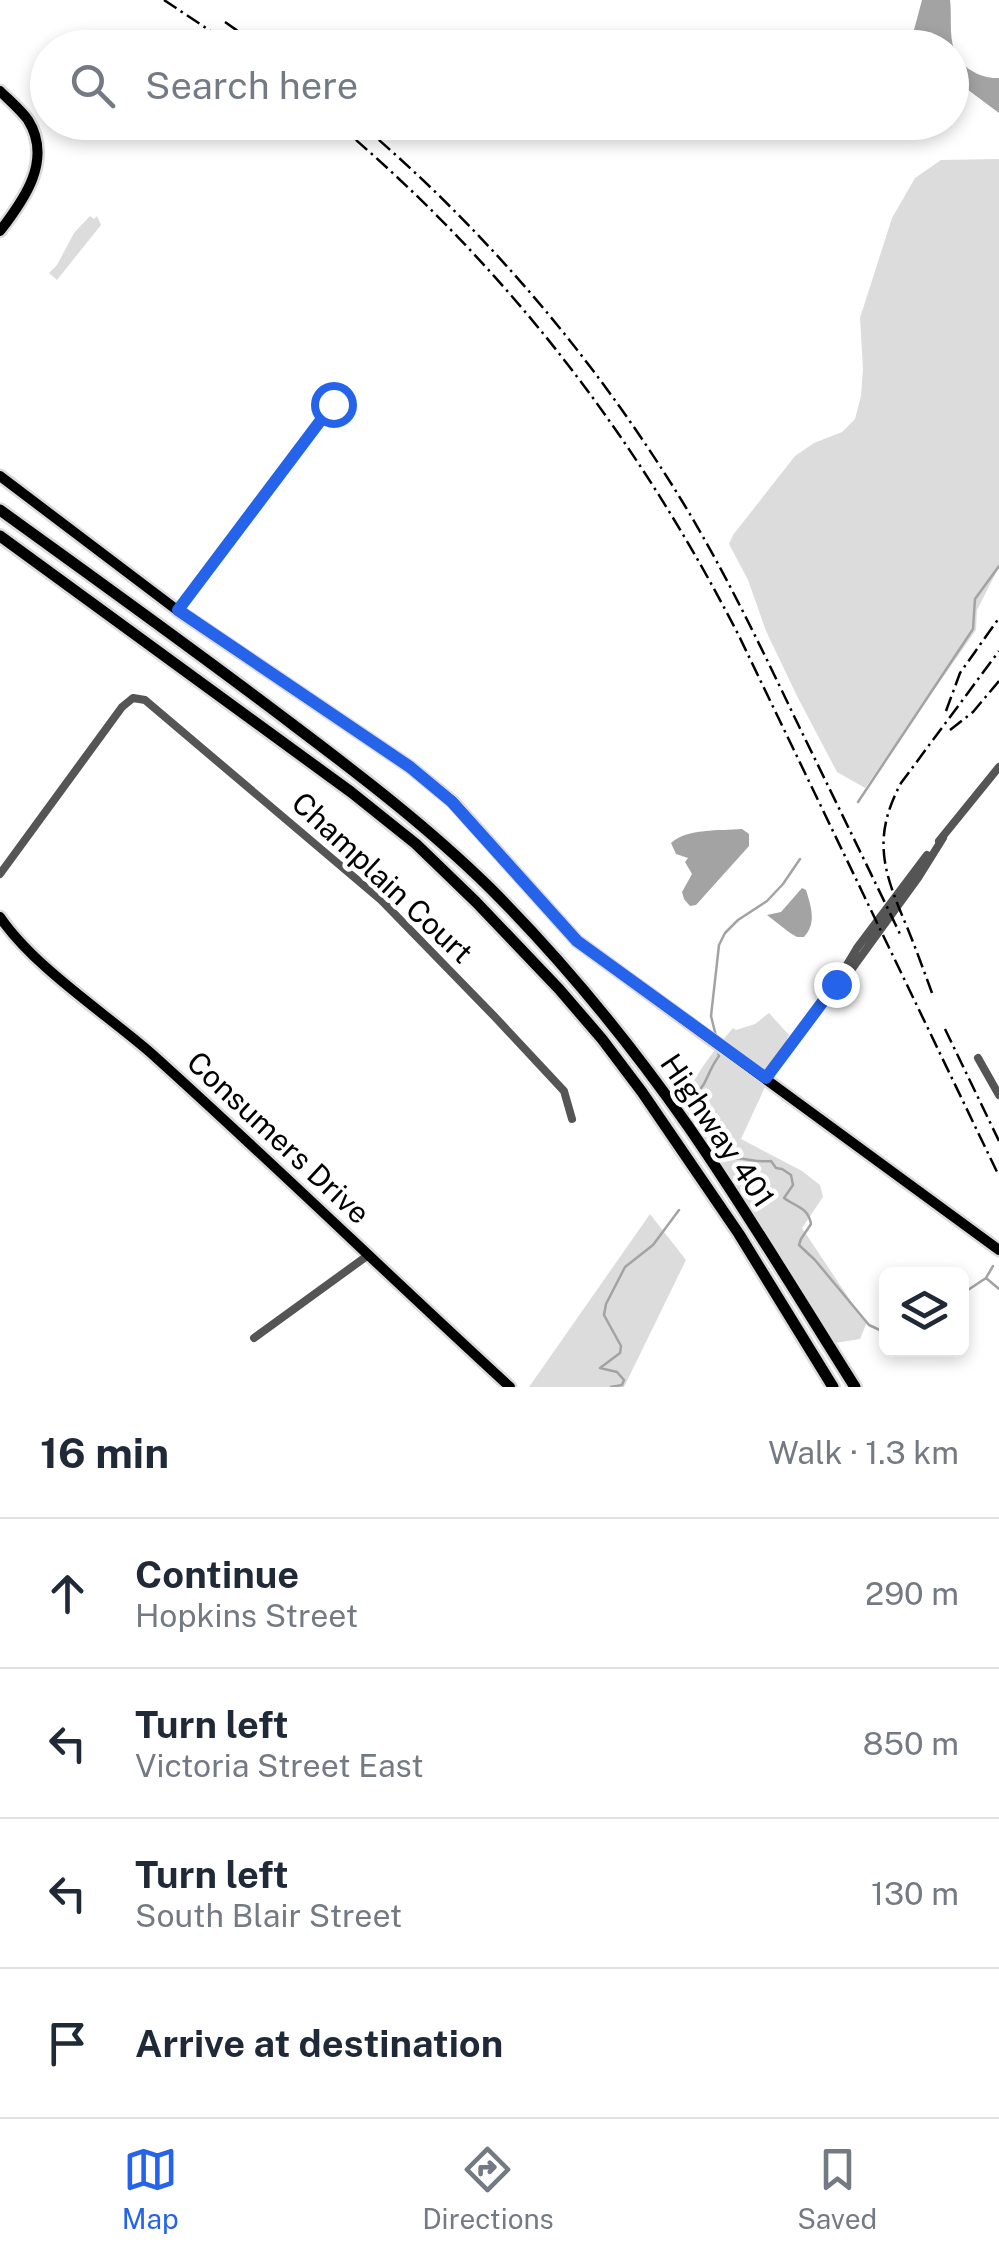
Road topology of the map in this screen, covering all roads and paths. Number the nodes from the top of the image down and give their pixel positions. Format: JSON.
{"nodes":[{"id":1,"x":0,"y":91,"type":"edge"},
{"id":2,"x":30,"y":125,"type":"edge"},
{"id":3,"x":35,"y":140,"type":"edge"},
{"id":4,"x":0,"y":231,"type":"edge"},
{"id":5,"x":336,"y":400,"type":"dead end"},
{"id":6,"x":0,"y":476,"type":"edge"},
{"id":7,"x":0,"y":510,"type":"edge"},
{"id":8,"x":0,"y":536,"type":"edge"},
{"id":9,"x":178,"y":610,"type":"junction"},
{"id":10,"x":999,"y":767,"type":"edge"},
{"id":11,"x":0,"y":874,"type":"edge"},
{"id":12,"x":0,"y":917,"type":"edge"},
{"id":13,"x":4,"y":929,"type":"edge"},
{"id":14,"x":978,"y":1058,"type":"dead end"},
{"id":15,"x":999,"y":1069,"type":"edge"},
{"id":16,"x":988,"y":1073,"type":"junction"},
{"id":17,"x":766,"y":1078,"type":"junction"},
{"id":18,"x":999,"y":1095,"type":"edge"},
{"id":19,"x":572,"y":1119,"type":"dead end"},
{"id":20,"x":999,"y":1250,"type":"edge"},
{"id":21,"x":367,"y":1256,"type":"junction"},
{"id":22,"x":254,"y":1338,"type":"dead end"},
{"id":23,"x":510,"y":1387,"type":"edge"},
{"id":24,"x":833,"y":1387,"type":"edge"},
{"id":25,"x":855,"y":1387,"type":"edge"}],
"edges":[{"from":1,"to":2,"type":"main road"},
{"from":3,"to":4,"type":"main road"},
{"from":5,"to":9,"type":"street"},
{"from":6,"to":9,"type":"main road"},
{"from":7,"to":25,"type":"highway","name":"Highway 401"},
{"from":8,"to":24,"type":"highway","name":"Highway 401"},
{"from":9,"to":17,"type":"main road"},
{"from":10,"to":17,"type":"street"},
{"from":11,"to":19,"type":"street","name":"Champlain Court"},
{"from":12,"to":13,"type":"main road","name":"Consumers Drive"},
{"from":13,"to":21,"type":"main road","name":"Consumers Drive"},
{"from":14,"to":16,"type":"street"},
{"from":15,"to":16,"type":"street"},
{"from":16,"to":18,"type":"street"},
{"from":17,"to":20,"type":"main road"},
{"from":21,"to":22,"type":"street"},
{"from":21,"to":23,"type":"main road","name":"Consumers Drive"}]}
